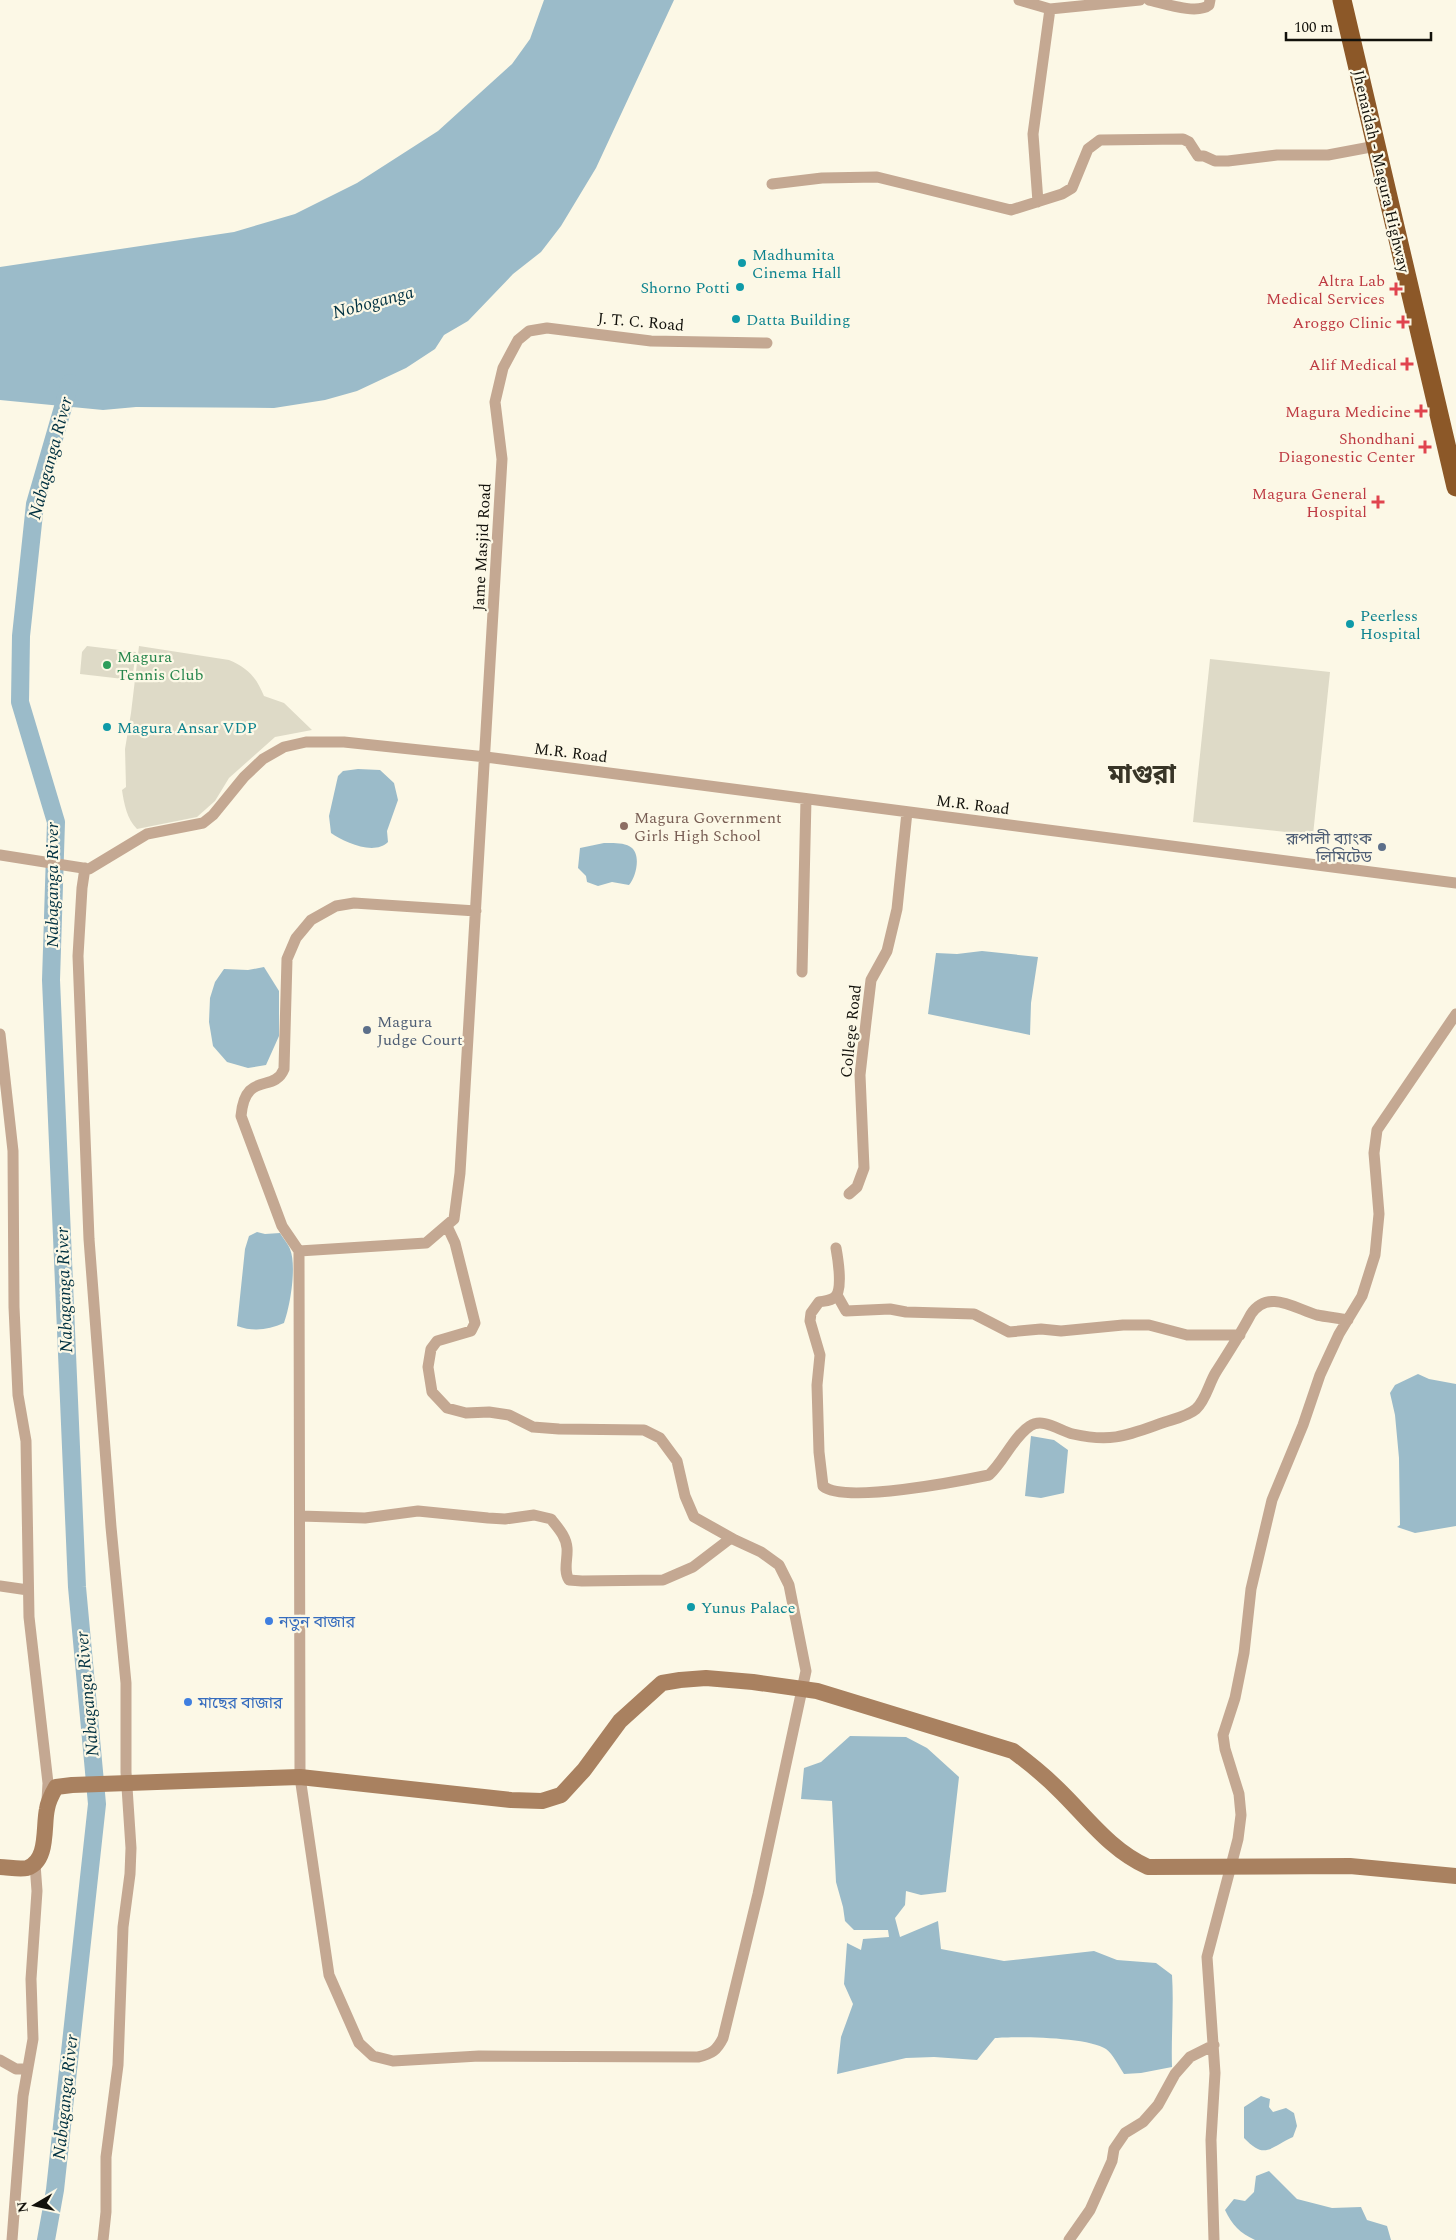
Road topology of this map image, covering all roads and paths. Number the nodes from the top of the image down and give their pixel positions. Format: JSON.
{"nodes":[{"id":1,"x":1019,"y":0,"type":"edge"},
{"id":2,"x":1140,"y":0,"type":"edge"},
{"id":3,"x":1148,"y":0,"type":"edge"},
{"id":4,"x":1210,"y":0,"type":"edge"},
{"id":5,"x":1342,"y":0,"type":"edge"},
{"id":6,"x":1050,"y":9,"type":"junction"},
{"id":7,"x":1376,"y":146,"type":"junction"},
{"id":8,"x":772,"y":184,"type":"dead end"},
{"id":9,"x":1038,"y":202,"type":"junction"},
{"id":10,"x":516,"y":342,"type":"joint"},
{"id":11,"x":767,"y":343,"type":"dead end"},
{"id":12,"x":1456,"y":487,"type":"edge"},
{"id":13,"x":486,"y":757,"type":"junction"},
{"id":14,"x":806,"y":798,"type":"junction"},
{"id":15,"x":907,"y":812,"type":"junction"},
{"id":16,"x":0,"y":856,"type":"edge"},
{"id":17,"x":87,"y":869,"type":"junction"},
{"id":18,"x":1456,"y":883,"type":"edge"},
{"id":19,"x":476,"y":911,"type":"junction"},
{"id":20,"x":802,"y":972,"type":"dead end"},
{"id":21,"x":1456,"y":1014,"type":"edge"},
{"id":22,"x":0,"y":1034,"type":"edge"},
{"id":23,"x":849,"y":1194,"type":"dead end"},
{"id":24,"x":446,"y":1226,"type":"junction"},
{"id":25,"x":836,"y":1248,"type":"dead end"},
{"id":26,"x":299,"y":1251,"type":"junction"},
{"id":27,"x":837,"y":1295,"type":"junction"},
{"id":28,"x":1348,"y":1320,"type":"junction"},
{"id":29,"x":1240,"y":1335,"type":"junction"},
{"id":30,"x":300,"y":1516,"type":"junction"},
{"id":31,"x":731,"y":1538,"type":"junction"},
{"id":32,"x":0,"y":1586,"type":"edge"},
{"id":33,"x":28,"y":1590,"type":"junction"},
{"id":34,"x":802,"y":1689,"type":"junction"},
{"id":35,"x":300,"y":1777,"type":"junction"},
{"id":36,"x":121,"y":1784,"type":"junction"},
{"id":37,"x":47,"y":1807,"type":"junction"},
{"id":38,"x":35,"y":1864,"type":"junction"},
{"id":39,"x":0,"y":1866,"type":"edge"},
{"id":40,"x":1230,"y":1867,"type":"junction"},
{"id":41,"x":1456,"y":1876,"type":"edge"},
{"id":42,"x":1214,"y":2045,"type":"junction"},
{"id":43,"x":0,"y":2060,"type":"edge"},
{"id":44,"x":27,"y":2069,"type":"junction"},
{"id":45,"x":12,"y":2240,"type":"edge"},
{"id":46,"x":103,"y":2240,"type":"edge"},
{"id":47,"x":1069,"y":2240,"type":"edge"},
{"id":48,"x":1214,"y":2240,"type":"edge"}],
"edges":[{"from":1,"to":6,"type":"street"},
{"from":2,"to":6,"type":"street"},
{"from":3,"to":4,"type":"street"},
{"from":5,"to":7,"type":"highway","name":"Jhenaidah - Magura Highway"},
{"from":6,"to":9,"type":"street"},
{"from":7,"to":9,"type":"street"},
{"from":7,"to":12,"type":"highway","name":"Jhenaidah - Magura Highway"},
{"from":8,"to":9,"type":"street"},
{"from":10,"to":11,"type":"street","name":"J. T. C. Road"},
{"from":10,"to":13,"type":"street","name":"Jame Masjid Road"},
{"from":13,"to":14,"type":"street","name":"M.R. Road"},
{"from":13,"to":17,"type":"street","name":"M.R. Road"},
{"from":13,"to":19,"type":"street","name":"Jame Masjid Road"},
{"from":14,"to":15,"type":"street","name":"M.R. Road"},
{"from":14,"to":20,"type":"street"},
{"from":15,"to":18,"type":"street","name":"M.R. Road"},
{"from":15,"to":23,"type":"street","name":"College Road"},
{"from":16,"to":17,"type":"street"},
{"from":17,"to":36,"type":"street"},
{"from":19,"to":24,"type":"street","name":"Jame Masjid Road"},
{"from":19,"to":26,"type":"street"},
{"from":21,"to":28,"type":"street"},
{"from":22,"to":33,"type":"street"},
{"from":24,"to":26,"type":"street"},
{"from":24,"to":31,"type":"street"},
{"from":25,"to":27,"type":"street"},
{"from":26,"to":30,"type":"street"},
{"from":27,"to":29,"type":"street"},
{"from":27,"to":29,"type":"street"},
{"from":28,"to":29,"type":"street"},
{"from":28,"to":40,"type":"street"},
{"from":30,"to":31,"type":"street"},
{"from":30,"to":35,"type":"street"},
{"from":31,"to":34,"type":"street"},
{"from":32,"to":33,"type":"street"},
{"from":33,"to":37,"type":"street"},
{"from":34,"to":35,"type":"main road"},
{"from":34,"to":35,"type":"street"},
{"from":34,"to":40,"type":"main road"},
{"from":35,"to":36,"type":"main road"},
{"from":36,"to":37,"type":"main road"},
{"from":36,"to":46,"type":"street"},
{"from":37,"to":38,"type":"main road"},
{"from":38,"to":39,"type":"main road"},
{"from":38,"to":44,"type":"street"},
{"from":40,"to":41,"type":"main road"},
{"from":40,"to":42,"type":"street"},
{"from":42,"to":47,"type":"street"},
{"from":42,"to":48,"type":"street"},
{"from":43,"to":44,"type":"street"},
{"from":44,"to":45,"type":"street"}]}
